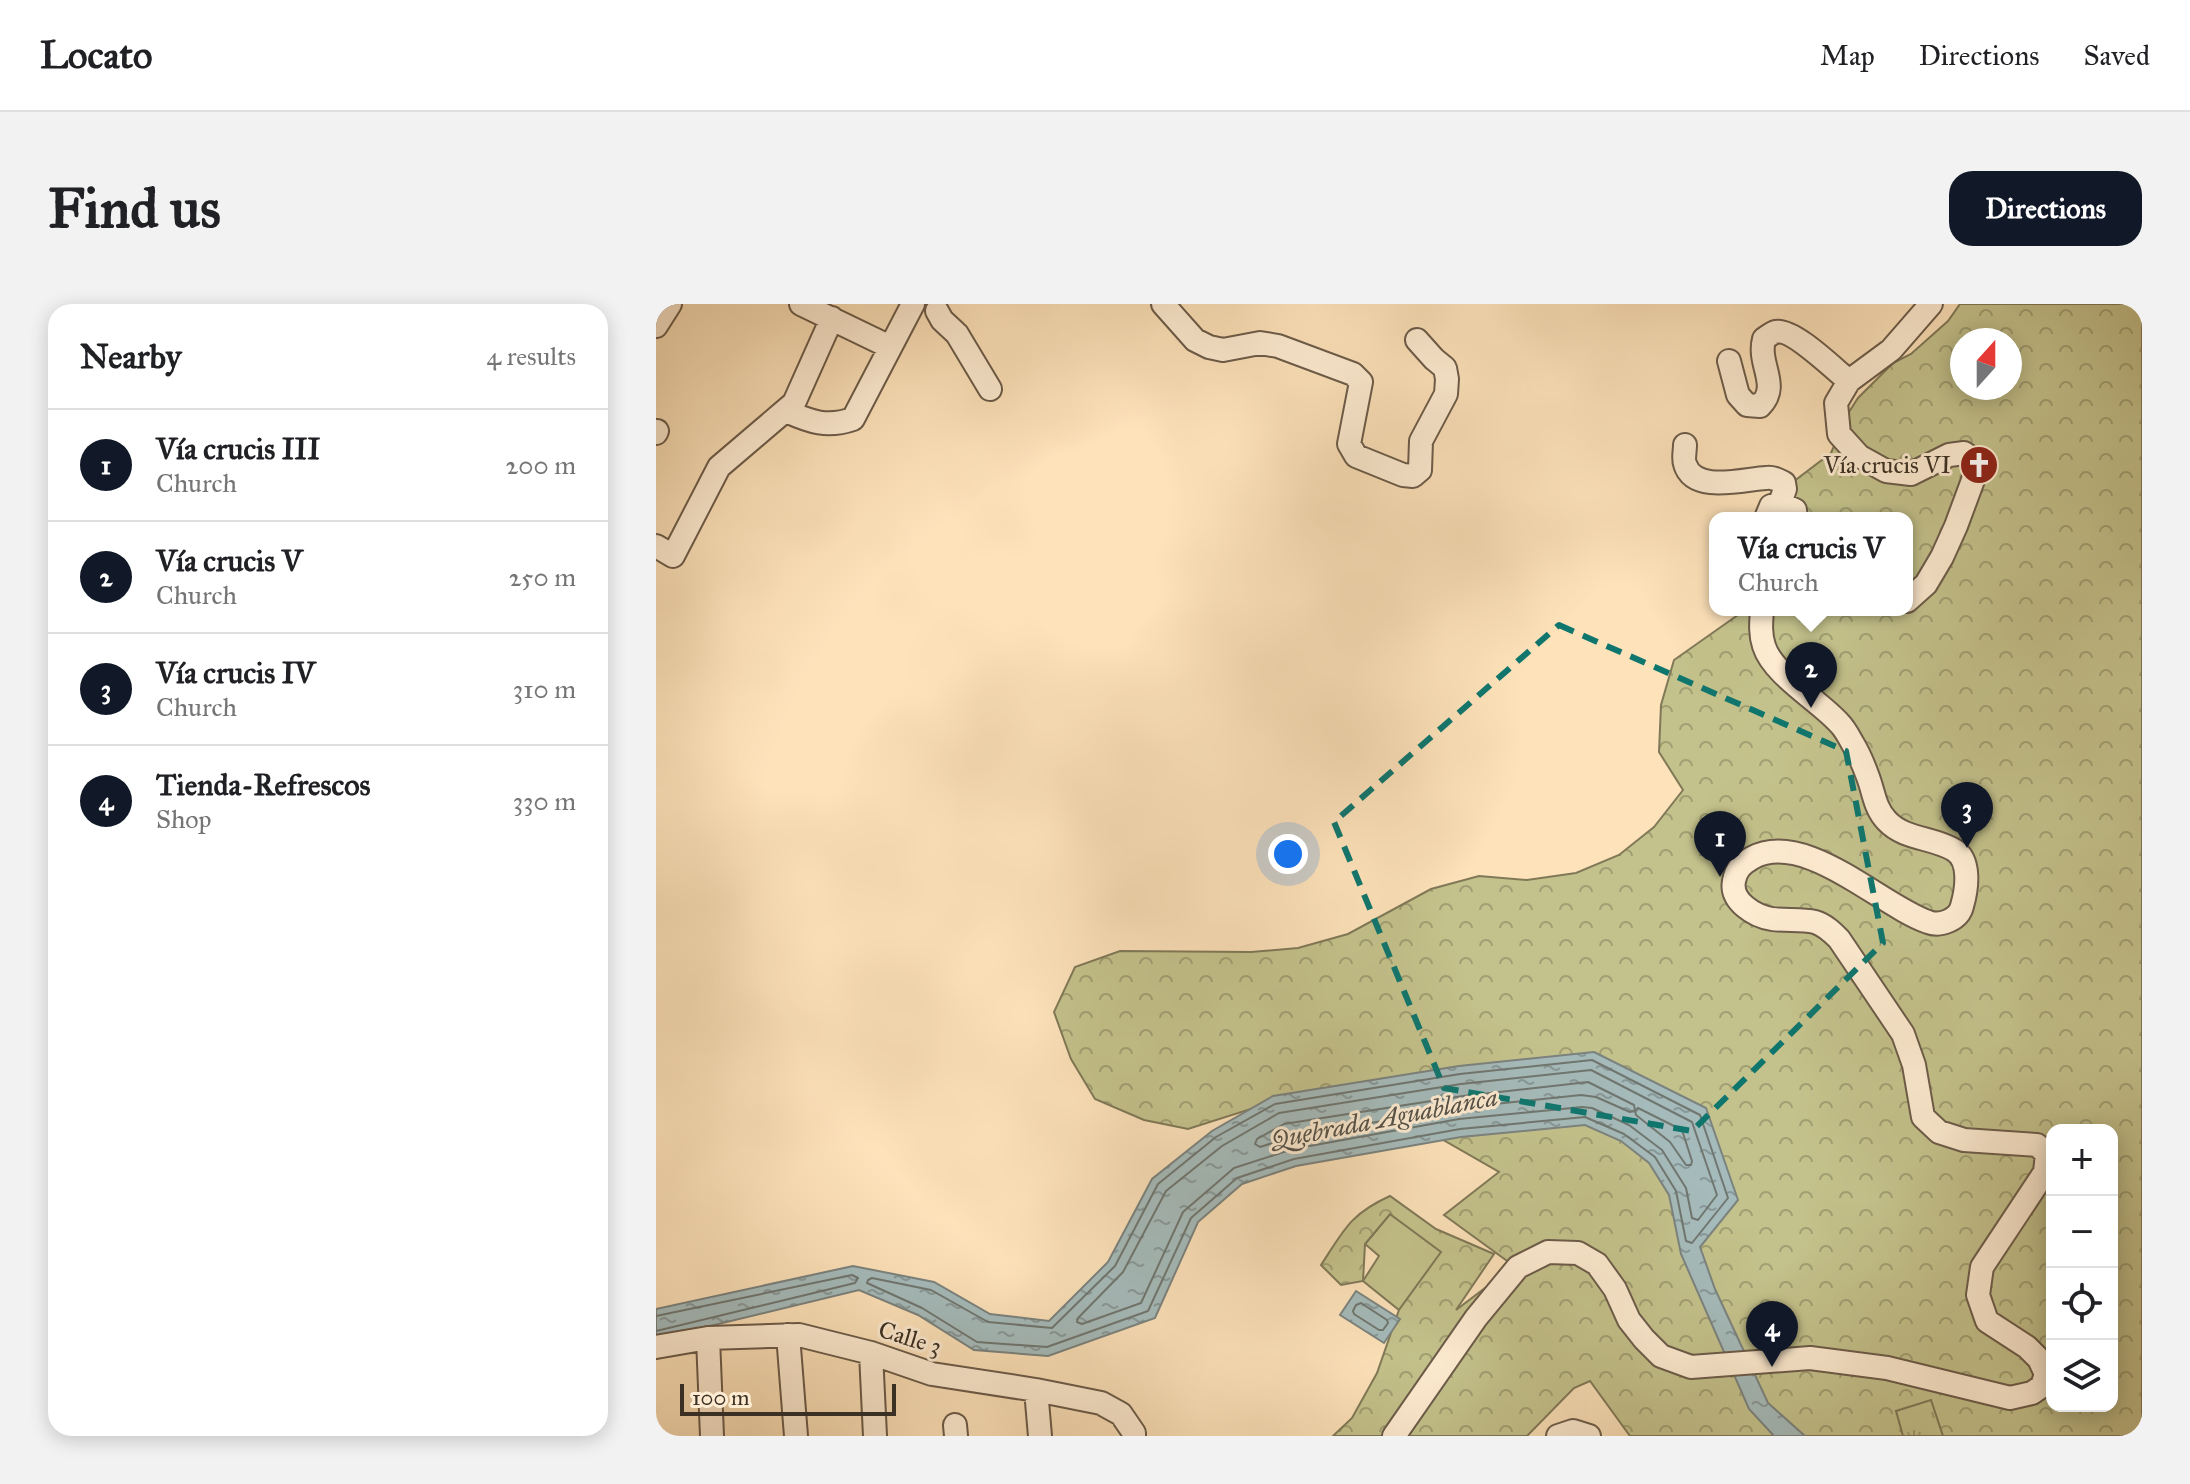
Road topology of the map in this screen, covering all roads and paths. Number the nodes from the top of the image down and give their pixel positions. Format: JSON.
{"nodes":[{"id":1,"x":670,"y":304,"type":"edge"},
{"id":2,"x":801,"y":304,"type":"edge"},
{"id":3,"x":1163,"y":304,"type":"edge"},
{"id":4,"x":1931,"y":304,"type":"edge"},
{"id":5,"x":912,"y":306,"type":"edge"},
{"id":6,"x":943,"y":307,"type":"edge"},
{"id":7,"x":832,"y":318,"type":"junction"},
{"id":8,"x":656,"y":326,"type":"edge"},
{"id":9,"x":1417,"y":340,"type":"dead end"},
{"id":10,"x":890,"y":347,"type":"junction"},
{"id":11,"x":1729,"y":361,"type":"dead end"},
{"id":12,"x":1849,"y":381,"type":"junction"},
{"id":13,"x":990,"y":389,"type":"dead end"},
{"id":14,"x":786,"y":411,"type":"junction"},
{"id":15,"x":1685,"y":445,"type":"dead end"},
{"id":16,"x":1781,"y":512,"type":"edge"},
{"id":17,"x":656,"y":546,"type":"edge"},
{"id":18,"x":1913,"y":596,"type":"edge"},
{"id":19,"x":1761,"y":616,"type":"edge"},
{"id":20,"x":788,"y":1335,"type":"junction"},
{"id":21,"x":708,"y":1338,"type":"junction"},
{"id":22,"x":656,"y":1347,"type":"edge"},
{"id":23,"x":871,"y":1353,"type":"junction"},
{"id":24,"x":1036,"y":1390,"type":"junction"},
{"id":25,"x":712,"y":1436,"type":"edge"},
{"id":26,"x":796,"y":1436,"type":"edge"},
{"id":27,"x":875,"y":1436,"type":"edge"},
{"id":28,"x":1040,"y":1436,"type":"edge"},
{"id":29,"x":1134,"y":1436,"type":"edge"},
{"id":30,"x":1394,"y":1436,"type":"edge"},
{"id":31,"x":1558,"y":1436,"type":"edge"},
{"id":32,"x":1589,"y":1436,"type":"edge"}],
"edges":[{"from":1,"to":8,"type":"street"},
{"from":2,"to":7,"type":"street"},
{"from":3,"to":9,"type":"street"},
{"from":4,"to":12,"type":"street"},
{"from":5,"to":6,"type":"street"},
{"from":5,"to":10,"type":"street"},
{"from":6,"to":13,"type":"street"},
{"from":7,"to":10,"type":"street"},
{"from":7,"to":14,"type":"street"},
{"from":10,"to":14,"type":"street"},
{"from":11,"to":12,"type":"street"},
{"from":12,"to":18,"type":"street"},
{"from":14,"to":17,"type":"street"},
{"from":15,"to":16,"type":"street"},
{"from":19,"to":30,"type":"street"},
{"from":20,"to":21,"type":"street","name":"Calle 3"},
{"from":20,"to":23,"type":"street","name":"Calle 3"},
{"from":20,"to":26,"type":"street"},
{"from":21,"to":22,"type":"street","name":"Calle 3"},
{"from":21,"to":25,"type":"street"},
{"from":23,"to":24,"type":"street","name":"Calle 3"},
{"from":23,"to":27,"type":"street"},
{"from":24,"to":28,"type":"street"},
{"from":24,"to":29,"type":"street","name":"Calle 3"},
{"from":31,"to":32,"type":"street"}]}
